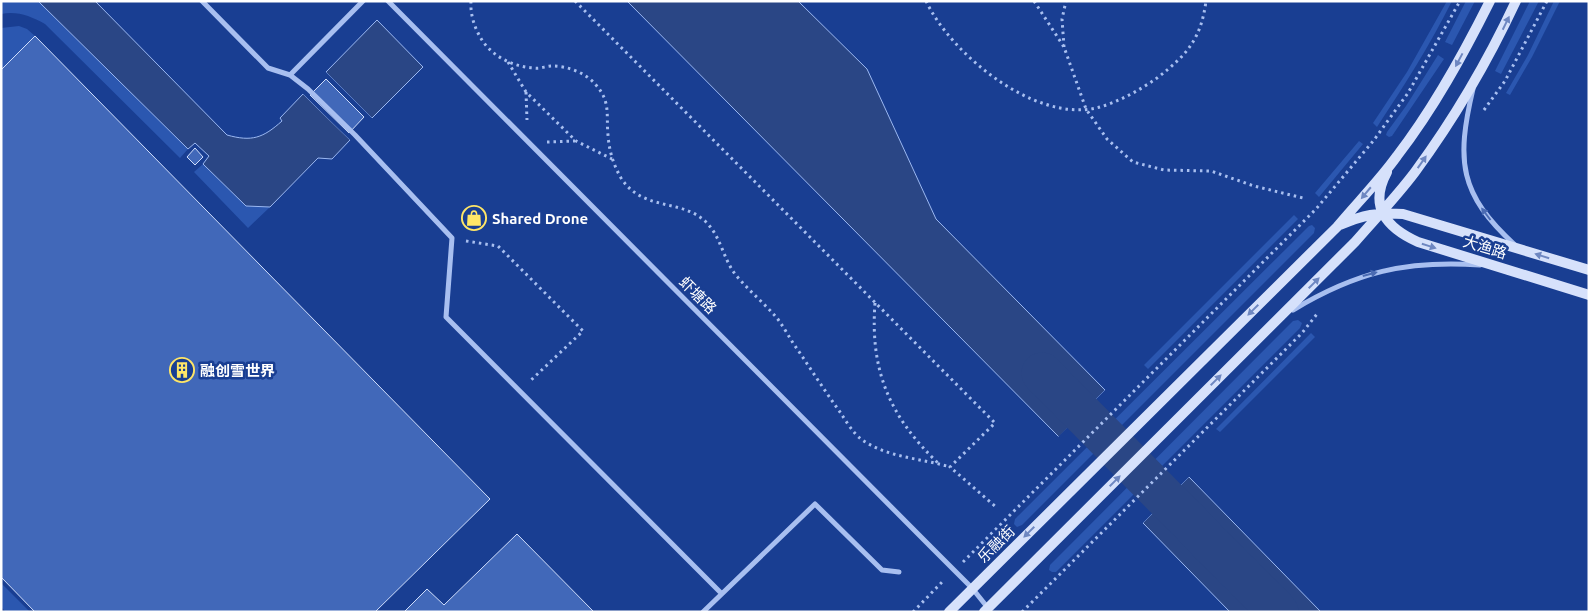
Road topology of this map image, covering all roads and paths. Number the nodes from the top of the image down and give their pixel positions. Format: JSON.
{"nodes":[{"id":1,"x":202,"y":1,"type":"edge"},
{"id":2,"x":363,"y":1,"type":"edge"},
{"id":3,"x":388,"y":1,"type":"edge"},
{"id":4,"x":471,"y":1,"type":"edge"},
{"id":5,"x":575,"y":1,"type":"edge"},
{"id":6,"x":926,"y":1,"type":"edge"},
{"id":7,"x":1034,"y":1,"type":"edge"},
{"id":8,"x":1066,"y":1,"type":"edge"},
{"id":9,"x":1206,"y":1,"type":"edge"},
{"id":10,"x":1460,"y":1,"type":"edge"},
{"id":11,"x":1490,"y":1,"type":"edge"},
{"id":12,"x":1516,"y":1,"type":"edge"},
{"id":13,"x":1064,"y":48,"type":"junction"},
{"id":14,"x":508,"y":62,"type":"junction"},
{"id":15,"x":290,"y":75,"type":"junction"},
{"id":16,"x":1476,"y":78,"type":"junction"},
{"id":17,"x":526,"y":92,"type":"junction"},
{"id":18,"x":1086,"y":109,"type":"junction"},
{"id":19,"x":576,"y":141,"type":"junction"},
{"id":20,"x":528,"y":142,"type":"junction"},
{"id":21,"x":1396,"y":158,"type":"junction"},
{"id":22,"x":613,"y":160,"type":"junction"},
{"id":23,"x":1303,"y":198,"type":"dead end"},
{"id":24,"x":1381,"y":213,"type":"junction"},
{"id":25,"x":1337,"y":227,"type":"junction"},
{"id":26,"x":452,"y":238,"type":"junction"},
{"id":27,"x":1520,"y":249,"type":"junction"},
{"id":28,"x":1494,"y":266,"type":"junction"},
{"id":29,"x":1589,"y":270,"type":"edge"},
{"id":30,"x":1589,"y":295,"type":"edge"},
{"id":31,"x":875,"y":302,"type":"junction"},
{"id":32,"x":1279,"y":318,"type":"junction"},
{"id":33,"x":519,"y":391,"type":"junction"},
{"id":34,"x":1201,"y":434,"type":"dead end"},
{"id":35,"x":938,"y":463,"type":"junction"},
{"id":36,"x":950,"y":467,"type":"junction"},
{"id":37,"x":996,"y":507,"type":"dead end"},
{"id":38,"x":954,"y":570,"type":"junction"},
{"id":39,"x":899,"y":572,"type":"dead end"},
{"id":40,"x":972,"y":588,"type":"junction"},
{"id":41,"x":721,"y":593,"type":"junction"},
{"id":42,"x":986,"y":610,"type":"edge"},
{"id":43,"x":703,"y":612,"type":"edge"},
{"id":44,"x":913,"y":612,"type":"edge"},
{"id":45,"x":949,"y":612,"type":"edge"},
{"id":46,"x":1022,"y":612,"type":"edge"}],
"edges":[{"from":1,"to":15,"type":"street"},
{"from":2,"to":15,"type":"street"},
{"from":3,"to":20,"type":"street","name":"虾塘路"},
{"from":4,"to":14,"type":"path"},
{"from":5,"to":31,"type":"path"},
{"from":6,"to":18,"type":"path"},
{"from":7,"to":13,"type":"path"},
{"from":8,"to":13,"type":"path"},
{"from":9,"to":18,"type":"path"},
{"from":10,"to":38,"type":"path"},
{"from":11,"to":21,"type":"street","one_way":true},
{"from":16,"to":12,"type":"street","one_way":true},
{"from":13,"to":18,"type":"path"},
{"from":14,"to":17,"type":"path"},
{"from":14,"to":22,"type":"path"},
{"from":15,"to":26,"type":"street"},
{"from":24,"to":16,"type":"street","one_way":true},
{"from":27,"to":16,"type":"street","one_way":true},
{"from":17,"to":19,"type":"path"},
{"from":17,"to":20,"type":"path"},
{"from":18,"to":23,"type":"path"},
{"from":19,"to":20,"type":"path"},
{"from":19,"to":22,"type":"path"},
{"from":20,"to":38,"type":"street","name":"虾塘路"},
{"from":21,"to":24,"type":"street"},
{"from":21,"to":25,"type":"street","name":"乐融街","one_way":true},
{"from":22,"to":35,"type":"path"},
{"from":24,"to":25,"type":"street","name":"大渔路"},
{"from":24,"to":27,"type":"street","name":"大渔路"},
{"from":24,"to":28,"type":"street","name":"大渔路","one_way":true},
{"from":32,"to":24,"type":"street","one_way":true},
{"from":25,"to":40,"type":"street","name":"乐融街","one_way":true},
{"from":26,"to":33,"type":"street"},
{"from":26,"to":33,"type":"path"},
{"from":29,"to":27,"type":"street","name":"大渔路","one_way":true},
{"from":28,"to":30,"type":"street","name":"大渔路"},
{"from":32,"to":28,"type":"street","one_way":true},
{"from":31,"to":35,"type":"path"},
{"from":31,"to":36,"type":"path"},
{"from":42,"to":32,"type":"street","one_way":true},
{"from":33,"to":41,"type":"street"},
{"from":34,"to":46,"type":"path"},
{"from":35,"to":36,"type":"path"},
{"from":36,"to":37,"type":"path"},
{"from":38,"to":40,"type":"street","name":"虾塘路"},
{"from":38,"to":44,"type":"path"},
{"from":39,"to":41,"type":"street"},
{"from":40,"to":42,"type":"street","name":"虾塘路"},
{"from":40,"to":45,"type":"street","name":"乐融街"},
{"from":41,"to":43,"type":"street"}]}
